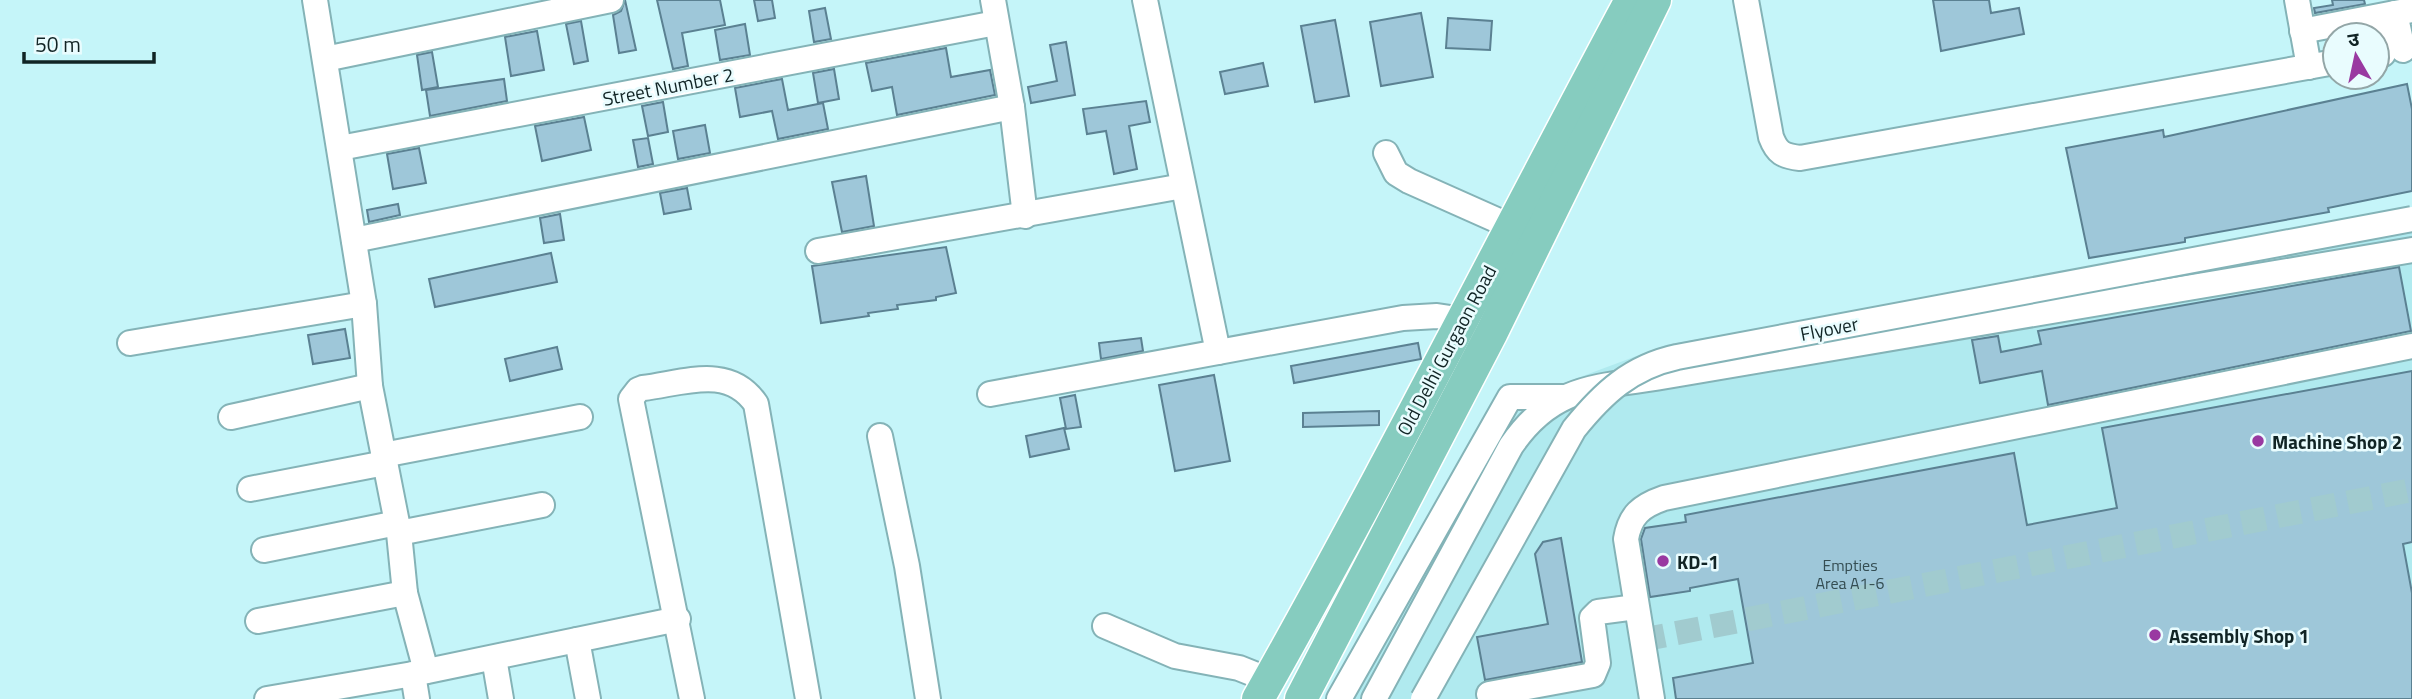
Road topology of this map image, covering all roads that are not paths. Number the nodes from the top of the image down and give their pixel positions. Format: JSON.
{"nodes":[{"id":1,"x":315,"y":0,"type":"edge"},
{"id":2,"x":611,"y":0,"type":"edge"},
{"id":3,"x":1145,"y":0,"type":"edge"},
{"id":4,"x":1631,"y":0,"type":"edge"},
{"id":5,"x":1656,"y":0,"type":"edge"},
{"id":6,"x":1746,"y":0,"type":"edge"},
{"id":7,"x":2297,"y":0,"type":"edge"},
{"id":8,"x":994,"y":11,"type":"edge"},
{"id":9,"x":2395,"y":13,"type":"edge"},
{"id":10,"x":2302,"y":31,"type":"junction"},
{"id":11,"x":2394,"y":52,"type":"edge"},
{"id":12,"x":325,"y":58,"type":"junction"},
{"id":13,"x":2321,"y":65,"type":"edge"},
{"id":14,"x":2309,"y":67,"type":"junction"},
{"id":15,"x":1012,"y":107,"type":"junction"},
{"id":16,"x":340,"y":148,"type":"junction"},
{"id":17,"x":1386,"y":153,"type":"dead end"},
{"id":18,"x":1184,"y":186,"type":"junction"},
{"id":19,"x":1025,"y":216,"type":"junction"},
{"id":20,"x":2412,"y":219,"type":"edge"},
{"id":21,"x":1510,"y":226,"type":"junction"},
{"id":22,"x":354,"y":240,"type":"junction"},
{"id":23,"x":2412,"y":250,"type":"edge"},
{"id":24,"x":818,"y":251,"type":"dead end"},
{"id":25,"x":1489,"y":267,"type":"junction"},
{"id":26,"x":1517,"y":280,"type":"junction"},
{"id":27,"x":364,"y":304,"type":"junction"},
{"id":28,"x":1464,"y":320,"type":"junction"},
{"id":29,"x":130,"y":343,"type":"dead end"},
{"id":30,"x":2412,"y":346,"type":"edge"},
{"id":31,"x":1218,"y":352,"type":"junction"},
{"id":32,"x":370,"y":386,"type":"junction"},
{"id":33,"x":990,"y":394,"type":"dead end"},
{"id":34,"x":1562,"y":397,"type":"junction"},
{"id":35,"x":580,"y":417,"type":"dead end"},
{"id":36,"x":231,"y":418,"type":"dead end"},
{"id":37,"x":880,"y":436,"type":"dead end"},
{"id":38,"x":384,"y":459,"type":"junction"},
{"id":39,"x":250,"y":489,"type":"dead end"},
{"id":40,"x":542,"y":505,"type":"dead end"},
{"id":41,"x":398,"y":528,"type":"junction"},
{"id":42,"x":264,"y":550,"type":"dead end"},
{"id":43,"x":405,"y":593,"type":"junction"},
{"id":44,"x":1636,"y":607,"type":"junction"},
{"id":45,"x":678,"y":619,"type":"junction"},
{"id":46,"x":258,"y":621,"type":"dead end"},
{"id":47,"x":1105,"y":626,"type":"dead end"},
{"id":48,"x":577,"y":640,"type":"junction"},
{"id":49,"x":494,"y":657,"type":"junction"},
{"id":50,"x":420,"y":673,"type":"junction"},
{"id":51,"x":1264,"y":690,"type":"edge"},
{"id":52,"x":1489,"y":694,"type":"dead end"},
{"id":53,"x":273,"y":698,"type":"edge"},
{"id":54,"x":417,"y":699,"type":"edge"},
{"id":55,"x":501,"y":699,"type":"edge"},
{"id":56,"x":588,"y":699,"type":"edge"},
{"id":57,"x":692,"y":699,"type":"edge"},
{"id":58,"x":807,"y":699,"type":"edge"},
{"id":59,"x":928,"y":699,"type":"edge"},
{"id":60,"x":1301,"y":699,"type":"edge"},
{"id":61,"x":1339,"y":699,"type":"edge"},
{"id":62,"x":1374,"y":699,"type":"edge"},
{"id":63,"x":1423,"y":699,"type":"edge"},
{"id":64,"x":1652,"y":699,"type":"edge"}],
"edges":[{"from":1,"to":12,"type":"street"},
{"from":2,"to":12,"type":"street"},
{"from":3,"to":18,"type":"street"},
{"from":4,"to":21,"type":"main road","name":"Old Delhi Gurgaon Road"},
{"from":5,"to":26,"type":"main road","name":"Old Delhi Gurgaon Road"},
{"from":6,"to":14,"type":"street"},
{"from":7,"to":10,"type":"street"},
{"from":8,"to":15,"type":"street"},
{"from":8,"to":16,"type":"street","name":"Street Number 2"},
{"from":9,"to":10,"type":"street"},
{"from":9,"to":11,"type":"street"},
{"from":10,"to":14,"type":"street"},
{"from":12,"to":16,"type":"street"},
{"from":13,"to":14,"type":"street"},
{"from":15,"to":19,"type":"street"},
{"from":15,"to":22,"type":"street"},
{"from":16,"to":22,"type":"street"},
{"from":17,"to":21,"type":"street"},
{"from":18,"to":19,"type":"street"},
{"from":18,"to":31,"type":"street"},
{"from":19,"to":24,"type":"street"},
{"from":20,"to":63,"type":"street","name":"Flyover","bridge":true},
{"from":21,"to":25,"type":"main road","name":"Old Delhi Gurgaon Road"},
{"from":22,"to":27,"type":"street"},
{"from":23,"to":34,"type":"street"},
{"from":25,"to":26,"type":"main road"},
{"from":25,"to":28,"type":"main road","name":"Old Delhi Gurgaon Road"},
{"from":26,"to":60,"type":"main road","name":"Old Delhi Gurgaon Road"},
{"from":27,"to":29,"type":"street"},
{"from":27,"to":32,"type":"street"},
{"from":28,"to":31,"type":"street"},
{"from":28,"to":51,"type":"main road","name":"Old Delhi Gurgaon Road"},
{"from":30,"to":44,"type":"street"},
{"from":31,"to":33,"type":"street"},
{"from":32,"to":36,"type":"street"},
{"from":32,"to":38,"type":"street"},
{"from":34,"to":61,"type":"street"},
{"from":34,"to":62,"type":"street"},
{"from":35,"to":38,"type":"street"},
{"from":37,"to":59,"type":"street"},
{"from":38,"to":39,"type":"street"},
{"from":38,"to":41,"type":"street"},
{"from":40,"to":41,"type":"street"},
{"from":41,"to":42,"type":"street"},
{"from":41,"to":43,"type":"street"},
{"from":43,"to":46,"type":"street"},
{"from":43,"to":50,"type":"street"},
{"from":44,"to":52,"type":"street"},
{"from":44,"to":64,"type":"street"},
{"from":45,"to":48,"type":"street"},
{"from":45,"to":57,"type":"street"},
{"from":45,"to":58,"type":"street"},
{"from":47,"to":51,"type":"street"},
{"from":48,"to":49,"type":"street"},
{"from":48,"to":56,"type":"street"},
{"from":49,"to":50,"type":"street"},
{"from":49,"to":55,"type":"street"},
{"from":50,"to":53,"type":"street"},
{"from":50,"to":54,"type":"street"}]}
